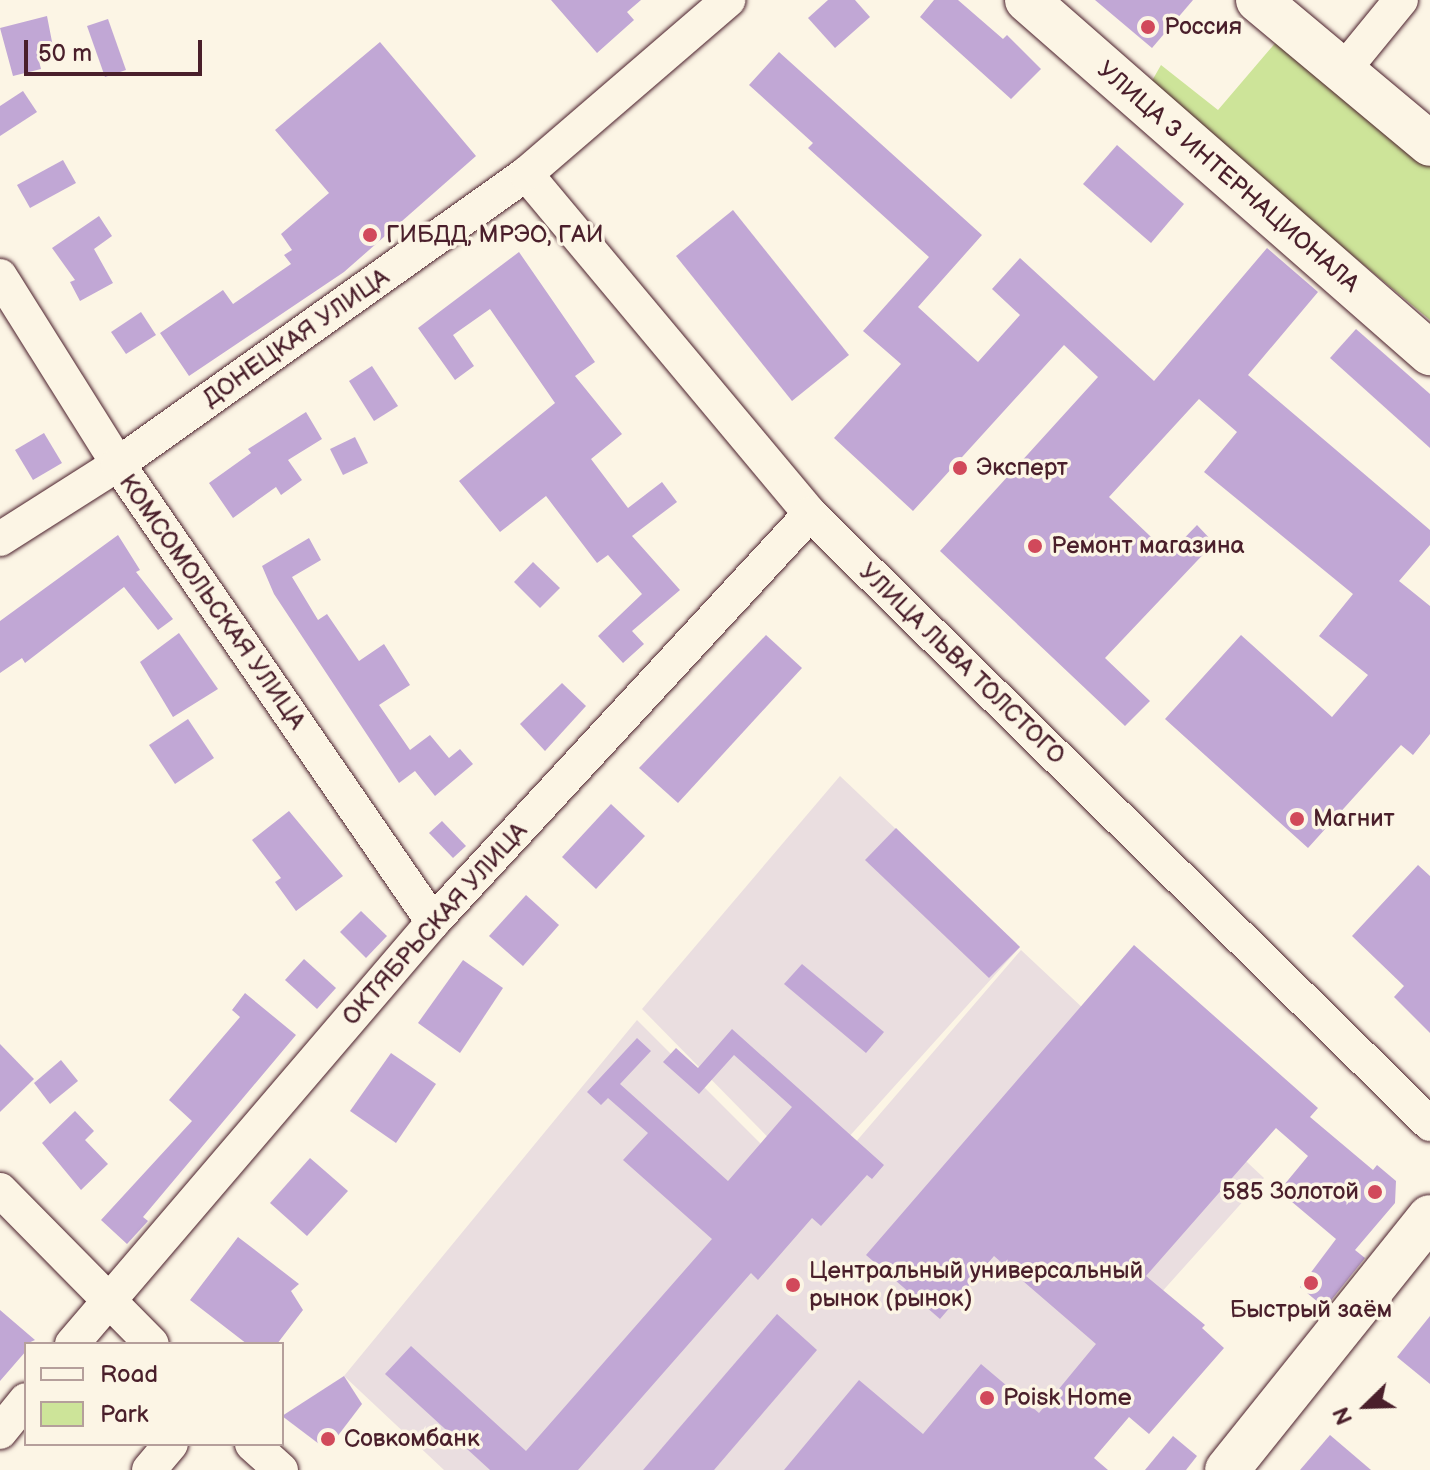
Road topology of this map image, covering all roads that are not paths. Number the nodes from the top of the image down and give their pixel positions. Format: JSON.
{"nodes":[{"id":1,"x":728,"y":0,"type":"edge"},
{"id":2,"x":1027,"y":0,"type":"edge"},
{"id":3,"x":1258,"y":0,"type":"edge"},
{"id":4,"x":1401,"y":0,"type":"edge"},
{"id":5,"x":1342,"y":72,"type":"junction"},
{"id":6,"x":1430,"y":144,"type":"edge"},
{"id":7,"x":526,"y":174,"type":"junction"},
{"id":8,"x":0,"y":276,"type":"edge"},
{"id":9,"x":1430,"y":353,"type":"edge"},
{"id":10,"x":118,"y":464,"type":"junction"},
{"id":11,"x":810,"y":514,"type":"junction"},
{"id":12,"x":0,"y":539,"type":"edge"},
{"id":13,"x":433,"y":922,"type":"junction"},
{"id":14,"x":1430,"y":1124,"type":"edge"},
{"id":15,"x":0,"y":1190,"type":"edge"},
{"id":16,"x":1430,"y":1217,"type":"edge"},
{"id":17,"x":108,"y":1299,"type":"junction"},
{"id":18,"x":74,"y":1342,"type":"edge"},
{"id":19,"x":150,"y":1342,"type":"edge"},
{"id":20,"x":24,"y":1402,"type":"edge"},
{"id":21,"x":0,"y":1432,"type":"edge"},
{"id":22,"x":169,"y":1446,"type":"edge"},
{"id":23,"x":254,"y":1446,"type":"edge"},
{"id":24,"x":149,"y":1470,"type":"edge"},
{"id":25,"x":281,"y":1470,"type":"edge"},
{"id":26,"x":1227,"y":1470,"type":"edge"}],
"edges":[{"from":1,"to":7,"type":"street","name":"ДОНЕЦКАЯ УЛИЦА"},
{"from":2,"to":9,"type":"main road","name":"УЛИЦА 3 ИНТЕРНАЦИОНАЛА"},
{"from":3,"to":5,"type":"main road"},
{"from":4,"to":5,"type":"street"},
{"from":5,"to":6,"type":"main road"},
{"from":7,"to":10,"type":"street","name":"ДОНЕЦКАЯ УЛИЦА"},
{"from":7,"to":11,"type":"street","name":"УЛИЦА ЛЬВА ТОЛСТОГО"},
{"from":8,"to":10,"type":"street","name":"КОМСОМОЛЬСКАЯ УЛИЦА"},
{"from":10,"to":12,"type":"street","name":"ДОНЕЦКАЯ УЛИЦА"},
{"from":10,"to":13,"type":"street","name":"КОМСОМОЛЬСКАЯ УЛИЦА"},
{"from":11,"to":13,"type":"street","name":"ОКТЯБРЬСКАЯ УЛИЦА"},
{"from":11,"to":14,"type":"street","name":"УЛИЦА ЛЬВА ТОЛСТОГО"},
{"from":13,"to":17,"type":"street","name":"ОКТЯБРЬСКАЯ УЛИЦА"},
{"from":15,"to":17,"type":"street"},
{"from":16,"to":26,"type":"main road"},
{"from":17,"to":18,"type":"street","name":"ОКТЯБРЬСКАЯ УЛИЦА"},
{"from":17,"to":19,"type":"street"},
{"from":20,"to":21,"type":"street"},
{"from":22,"to":24,"type":"street"},
{"from":23,"to":25,"type":"street"}]}
